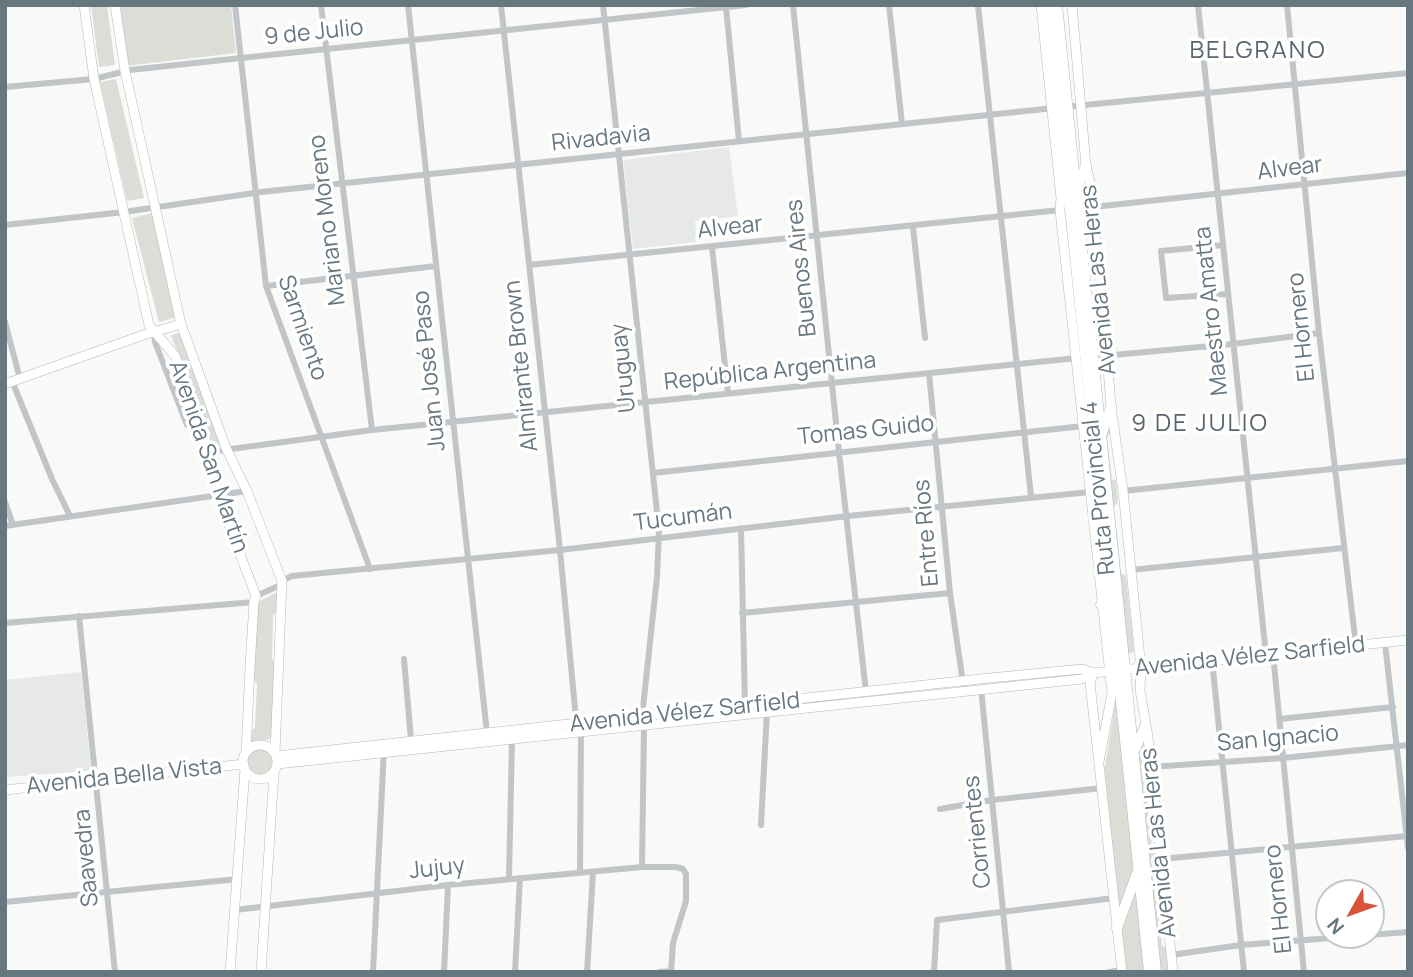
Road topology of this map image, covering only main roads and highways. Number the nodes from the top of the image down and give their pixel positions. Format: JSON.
{"nodes":[{"id":1,"x":85,"y":5,"type":"edge"},
{"id":2,"x":115,"y":5,"type":"edge"},
{"id":3,"x":1041,"y":5,"type":"edge"},
{"id":4,"x":1049,"y":5,"type":"edge"},
{"id":5,"x":1057,"y":5,"type":"edge"},
{"id":6,"x":1072,"y":5,"type":"edge"},
{"id":7,"x":1052,"y":29,"type":"junction"},
{"id":8,"x":1046,"y":49,"type":"junction"},
{"id":9,"x":1059,"y":108,"type":"junction"},
{"id":10,"x":1086,"y":166,"type":"junction"},
{"id":11,"x":1076,"y":191,"type":"junction"},
{"id":12,"x":181,"y":324,"type":"junction"},
{"id":13,"x":154,"y":332,"type":"junction"},
{"id":14,"x":1085,"y":357,"type":"junction"},
{"id":15,"x":12,"y":381,"type":"edge"},
{"id":16,"x":1111,"y":407,"type":"junction"},
{"id":17,"x":1101,"y":437,"type":"junction"},
{"id":18,"x":1109,"y":583,"type":"junction"},
{"id":19,"x":1101,"y":605,"type":"junction"},
{"id":20,"x":1408,"y":640,"type":"edge"},
{"id":21,"x":1141,"y":668,"type":"junction"},
{"id":22,"x":1117,"y":670,"type":"junction"},
{"id":23,"x":1093,"y":673,"type":"junction"},
{"id":24,"x":1145,"y":727,"type":"junction"},
{"id":25,"x":512,"y":736,"type":"junction"},
{"id":26,"x":384,"y":748,"type":"junction"},
{"id":27,"x":246,"y":753,"type":"junction"},
{"id":28,"x":1134,"y":753,"type":"junction"},
{"id":29,"x":275,"y":761,"type":"junction"},
{"id":30,"x":1099,"y":762,"type":"junction"},
{"id":31,"x":244,"y":767,"type":"junction"},
{"id":32,"x":5,"y":790,"type":"edge"},
{"id":33,"x":1139,"y":870,"type":"junction"},
{"id":34,"x":1117,"y":928,"type":"junction"},
{"id":35,"x":1122,"y":971,"type":"edge"},
{"id":36,"x":230,"y":972,"type":"edge"},
{"id":37,"x":261,"y":972,"type":"edge"},
{"id":38,"x":1149,"y":972,"type":"edge"},
{"id":39,"x":1156,"y":972,"type":"edge"},
{"id":40,"x":1173,"y":972,"type":"edge"}],
"edges":[{"from":1,"to":13,"type":"main road","name":"Avenida San Martín"},
{"from":2,"to":12,"type":"main road","name":"Avenida San Martín"},
{"from":3,"to":8,"type":"main road","name":"Avenida Las Heras"},
{"from":4,"to":7,"type":"main road","name":"Ruta Provincial 4"},
{"from":5,"to":9,"type":"main road","name":"Ruta Provincial 4"},
{"from":6,"to":10,"type":"main road","name":"Avenida Las Heras"},
{"from":7,"to":8,"type":"main road"},
{"from":7,"to":9,"type":"main road","name":"Ruta Provincial 4"},
{"from":8,"to":9,"type":"main road","name":"Avenida Las Heras"},
{"from":9,"to":11,"type":"main road","name":"Ruta Provincial 4"},
{"from":9,"to":14,"type":"main road","name":"Ruta Provincial 4"},
{"from":9,"to":14,"type":"main road","name":"Avenida Las Heras"},
{"from":10,"to":11,"type":"main road"},
{"from":10,"to":16,"type":"main road","name":"Avenida Las Heras"},
{"from":11,"to":14,"type":"main road","name":"Ruta Provincial 4"},
{"from":12,"to":13,"type":"main road"},
{"from":12,"to":29,"type":"main road","name":"Avenida San Martín"},
{"from":13,"to":15,"type":"main road"},
{"from":13,"to":27,"type":"main road","name":"Avenida San Martín"},
{"from":14,"to":17,"type":"main road","name":"Ruta Provincial 4"},
{"from":14,"to":18,"type":"main road","name":"Ruta Provincial 4"},
{"from":14,"to":19,"type":"main road","name":"Avenida Las Heras"},
{"from":16,"to":17,"type":"main road"},
{"from":16,"to":21,"type":"main road","name":"Avenida Las Heras"},
{"from":17,"to":22,"type":"main road","name":"Ruta Provincial 4"},
{"from":18,"to":19,"type":"main road"},
{"from":18,"to":22,"type":"main road","name":"Ruta Provincial 4"},
{"from":19,"to":22,"type":"main road","name":"Avenida Las Heras"},
{"from":20,"to":21,"type":"main road","name":"Avenida Vélez Sarfield"},
{"from":21,"to":22,"type":"main road","name":"Avenida Vélez Sarfield"},
{"from":21,"to":24,"type":"main road","name":"Avenida Las Heras"},
{"from":22,"to":23,"type":"main road","name":"Avenida Vélez Sarfield"},
{"from":22,"to":28,"type":"main road","name":"Ruta Provincial 4"},
{"from":22,"to":30,"type":"main road","name":"Avenida Las Heras"},
{"from":22,"to":33,"type":"main road","name":"Ruta Provincial 4"},
{"from":23,"to":25,"type":"main road","name":"Avenida Vélez Sarfield"},
{"from":23,"to":30,"type":"main road"},
{"from":24,"to":28,"type":"main road"},
{"from":24,"to":40,"type":"main road","name":"Avenida Las Heras"},
{"from":25,"to":26,"type":"main road","name":"Avenida Vélez Sarfield"},
{"from":25,"to":26,"type":"main road","name":"Avenida Vélez Sarfield"},
{"from":26,"to":29,"type":"main road","name":"Avenida Vélez Sarfield"},
{"from":27,"to":29,"type":"main road"},
{"from":27,"to":31,"type":"main road"},
{"from":28,"to":39,"type":"main road","name":"Ruta Provincial 4"},
{"from":29,"to":31,"type":"main road"},
{"from":29,"to":37,"type":"main road","name":"Avenida San Martín"},
{"from":30,"to":34,"type":"main road"},
{"from":31,"to":32,"type":"main road","name":"Avenida Bella Vista"},
{"from":31,"to":36,"type":"main road"},
{"from":33,"to":34,"type":"main road"},
{"from":33,"to":38,"type":"main road","name":"Ruta Provincial 4"},
{"from":34,"to":35,"type":"main road"}]}
